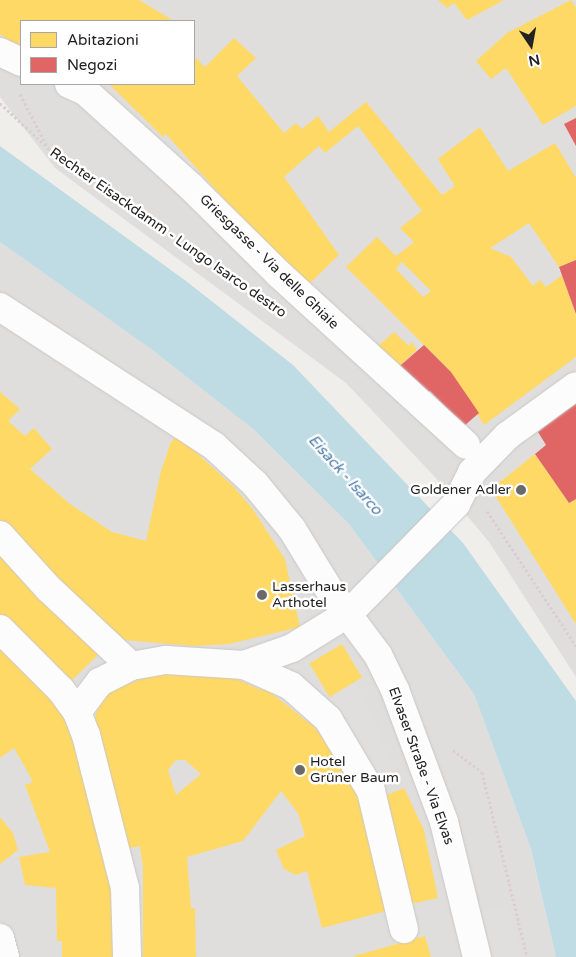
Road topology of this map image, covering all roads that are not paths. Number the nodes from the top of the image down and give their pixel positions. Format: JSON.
{"nodes":[{"id":1,"x":0,"y":52,"type":"edge"},
{"id":2,"x":20,"y":62,"type":"edge"},
{"id":3,"x":71,"y":85,"type":"edge"},
{"id":4,"x":0,"y":308,"type":"edge"},
{"id":5,"x":576,"y":386,"type":"edge"},
{"id":6,"x":466,"y":445,"type":"dead end"},
{"id":7,"x":0,"y":534,"type":"edge"},
{"id":8,"x":348,"y":613,"type":"junction"},
{"id":9,"x":0,"y":629,"type":"edge"},
{"id":10,"x":244,"y":665,"type":"junction"},
{"id":11,"x":131,"y":666,"type":"junction"},
{"id":12,"x":77,"y":712,"type":"junction"},
{"id":13,"x":404,"y":929,"type":"dead end"},
{"id":14,"x":0,"y":938,"type":"edge"},
{"id":15,"x":5,"y":957,"type":"edge"},
{"id":16,"x":126,"y":957,"type":"edge"},
{"id":17,"x":477,"y":957,"type":"edge"}],
"edges":[{"from":1,"to":2,"type":"street"},
{"from":3,"to":6,"type":"street","name":"Griesgasse - Via delle Ghiaie"},
{"from":4,"to":8,"type":"street","name":"Elvaser Straße - Via Elvas"},
{"from":5,"to":8,"type":"street"},
{"from":7,"to":11,"type":"street"},
{"from":8,"to":10,"type":"street"},
{"from":8,"to":17,"type":"street","name":"Elvaser Straße - Via Elvas"},
{"from":9,"to":12,"type":"street"},
{"from":10,"to":11,"type":"street"},
{"from":10,"to":13,"type":"street"},
{"from":11,"to":12,"type":"street"},
{"from":12,"to":16,"type":"street"},
{"from":14,"to":15,"type":"street"}]}
